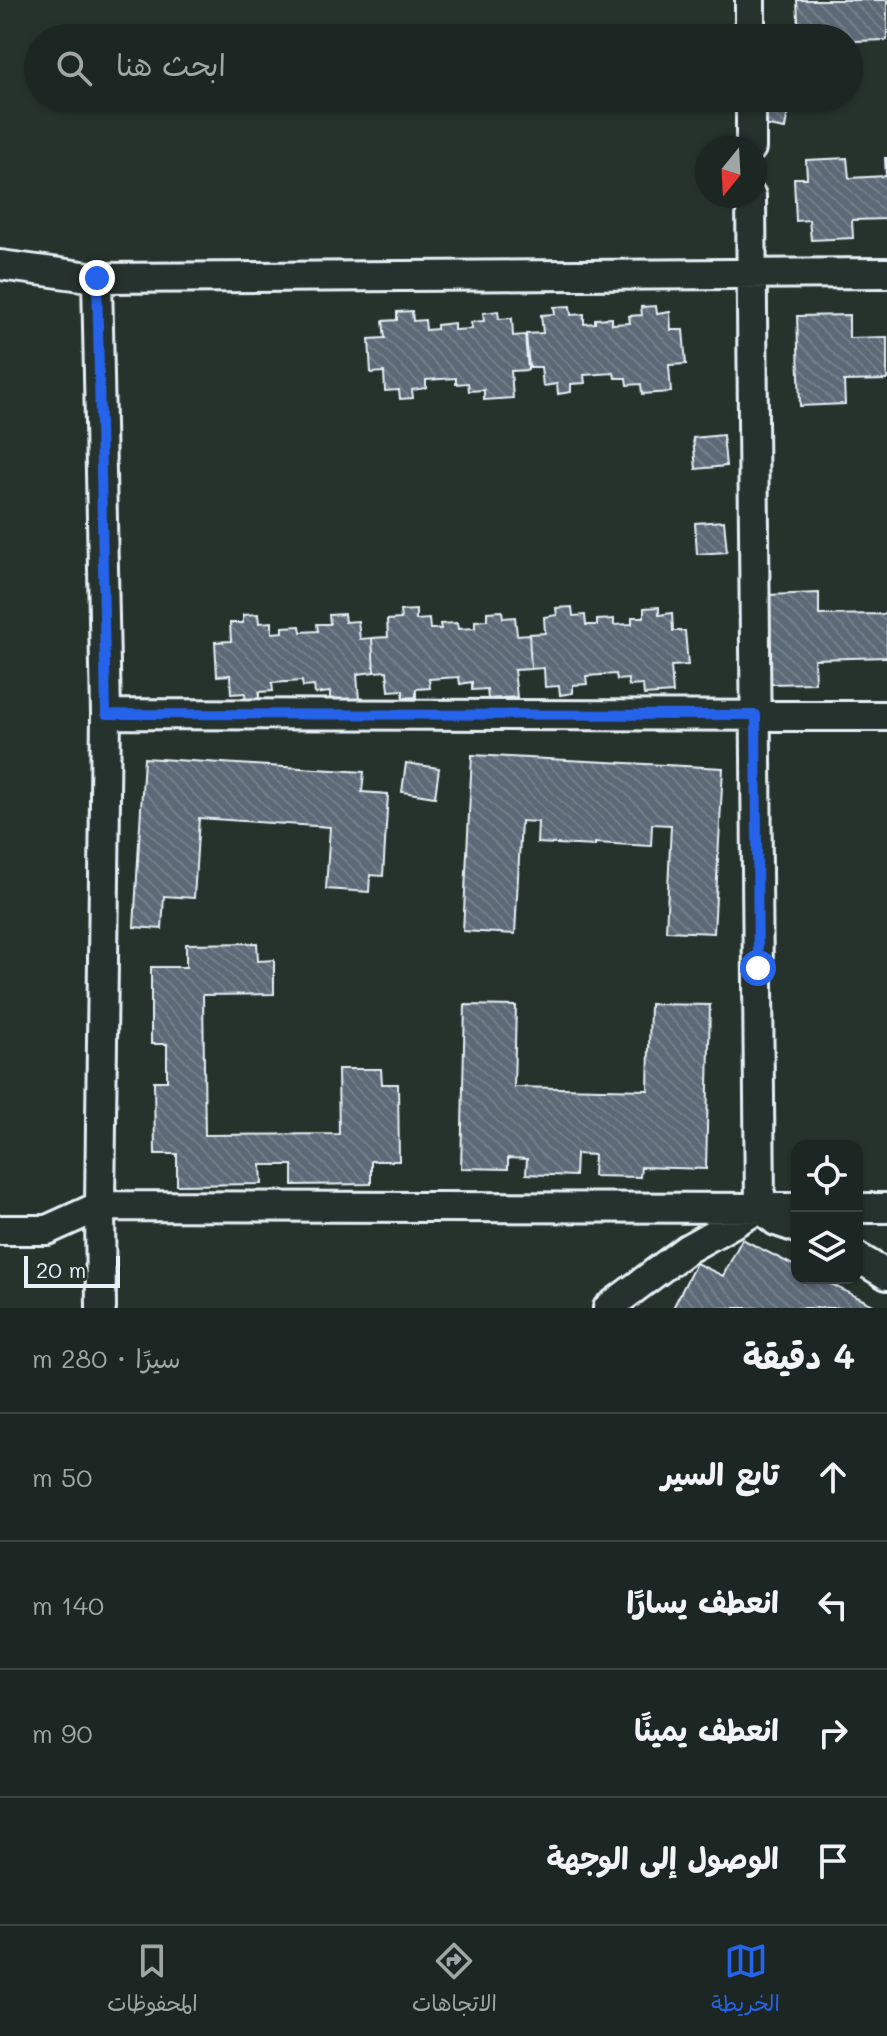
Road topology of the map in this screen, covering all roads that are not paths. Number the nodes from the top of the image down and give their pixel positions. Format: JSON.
{"nodes":[{"id":1,"x":750,"y":0,"type":"edge"},
{"id":2,"x":750,"y":24,"type":"edge"},
{"id":3,"x":751,"y":112,"type":"edge"},
{"id":4,"x":751,"y":136,"type":"edge"},
{"id":5,"x":751,"y":208,"type":"edge"},
{"id":6,"x":0,"y":265,"type":"edge"},
{"id":7,"x":752,"y":273,"type":"junction"},
{"id":8,"x":887,"y":273,"type":"edge"},
{"id":9,"x":97,"y":278,"type":"junction"},
{"id":10,"x":106,"y":714,"type":"junction"},
{"id":11,"x":756,"y":715,"type":"junction"},
{"id":12,"x":887,"y":716,"type":"edge"},
{"id":13,"x":100,"y":1206,"type":"junction"},
{"id":14,"x":760,"y":1208,"type":"junction"},
{"id":15,"x":791,"y":1208,"type":"edge"},
{"id":16,"x":863,"y":1208,"type":"edge"},
{"id":17,"x":887,"y":1208,"type":"edge"},
{"id":18,"x":791,"y":1226,"type":"edge"},
{"id":19,"x":0,"y":1230,"type":"edge"},
{"id":20,"x":863,"y":1261,"type":"edge"},
{"id":21,"x":887,"y":1275,"type":"edge"},
{"id":22,"x":101,"y":1308,"type":"edge"},
{"id":23,"x":608,"y":1308,"type":"edge"}],
"edges":[{"from":1,"to":2,"type":"street"},
{"from":3,"to":4,"type":"street"},
{"from":5,"to":7,"type":"street"},
{"from":6,"to":9,"type":"street"},
{"from":7,"to":8,"type":"street"},
{"from":7,"to":9,"type":"street"},
{"from":7,"to":11,"type":"street"},
{"from":9,"to":10,"type":"street"},
{"from":10,"to":11,"type":"street"},
{"from":10,"to":13,"type":"street"},
{"from":11,"to":12,"type":"street"},
{"from":11,"to":14,"type":"street"},
{"from":13,"to":14,"type":"street"},
{"from":13,"to":19,"type":"street"},
{"from":13,"to":22,"type":"street"},
{"from":14,"to":15,"type":"street"},
{"from":14,"to":18,"type":"street"},
{"from":14,"to":23,"type":"street"},
{"from":16,"to":17,"type":"street"},
{"from":20,"to":21,"type":"street"}]}
